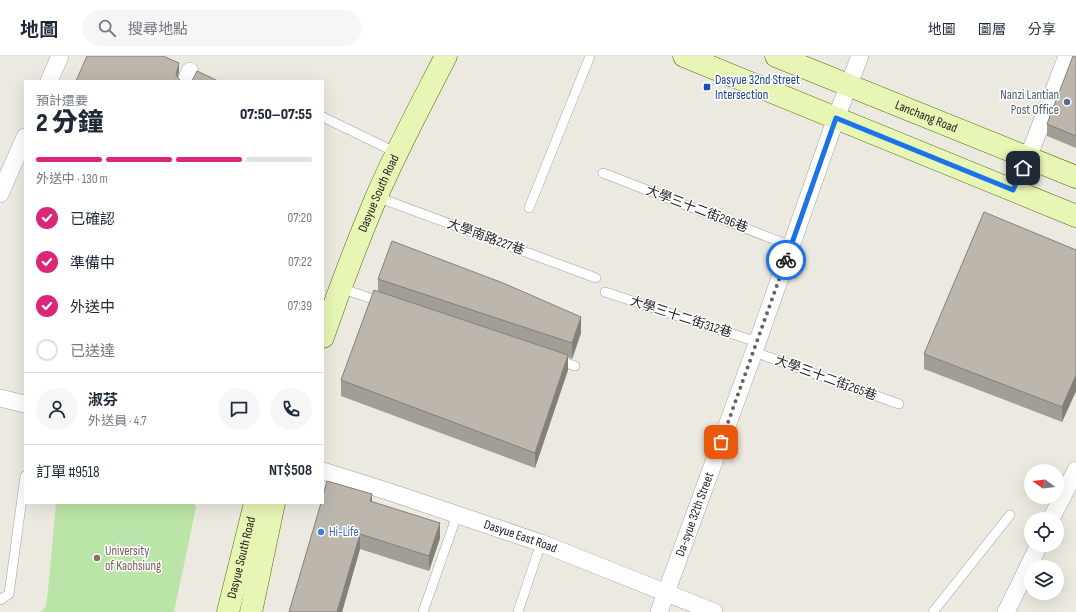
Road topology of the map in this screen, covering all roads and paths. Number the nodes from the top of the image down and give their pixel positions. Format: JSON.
{"nodes":[{"id":1,"x":60,"y":56,"type":"edge"},
{"id":2,"x":446,"y":56,"type":"edge"},
{"id":3,"x":590,"y":56,"type":"edge"},
{"id":4,"x":684,"y":56,"type":"edge"},
{"id":5,"x":776,"y":56,"type":"edge"},
{"id":6,"x":860,"y":56,"type":"edge"},
{"id":7,"x":1067,"y":56,"type":"edge"},
{"id":8,"x":50,"y":80,"type":"edge"},
{"id":9,"x":848,"y":85,"type":"junction"},
{"id":10,"x":324,"y":118,"type":"edge"},
{"id":11,"x":836,"y":118,"type":"junction"},
{"id":12,"x":24,"y":139,"type":"edge"},
{"id":13,"x":397,"y":154,"type":"junction"},
{"id":14,"x":1028,"y":157,"type":"junction"},
{"id":15,"x":604,"y":173,"type":"dead end"},
{"id":16,"x":1076,"y":177,"type":"edge"},
{"id":17,"x":1013,"y":190,"type":"junction"},
{"id":18,"x":0,"y":194,"type":"edge"},
{"id":19,"x":377,"y":197,"type":"junction"},
{"id":20,"x":529,"y":208,"type":"dead end"},
{"id":21,"x":1076,"y":216,"type":"edge"},
{"id":22,"x":791,"y":246,"type":"junction"},
{"id":23,"x":596,"y":278,"type":"dead end"},
{"id":24,"x":340,"y":288,"type":"junction"},
{"id":25,"x":605,"y":292,"type":"dead end"},
{"id":26,"x":393,"y":306,"type":"edge"},
{"id":27,"x":324,"y":334,"type":"edge"},
{"id":28,"x":755,"y":347,"type":"junction"},
{"id":29,"x":552,"y":358,"type":"edge"},
{"id":30,"x":575,"y":366,"type":"dead end"},
{"id":31,"x":0,"y":398,"type":"edge"},
{"id":32,"x":24,"y":404,"type":"edge"},
{"id":33,"x":899,"y":404,"type":"dead end"},
{"id":34,"x":1076,"y":470,"type":"edge"},
{"id":35,"x":324,"y":471,"type":"edge"},
{"id":36,"x":24,"y":483,"type":"edge"},
{"id":37,"x":1076,"y":484,"type":"edge"},
{"id":38,"x":255,"y":504,"type":"edge"},
{"id":39,"x":274,"y":504,"type":"edge"},
{"id":40,"x":1054,"y":512,"type":"edge"},
{"id":41,"x":1055,"y":512,"type":"edge"},
{"id":42,"x":457,"y":515,"type":"junction"},
{"id":43,"x":1010,"y":515,"type":"dead end"},
{"id":44,"x":541,"y":543,"type":"junction"},
{"id":45,"x":1036,"y":552,"type":"edge"},
{"id":46,"x":666,"y":592,"type":"junction"},
{"id":47,"x":0,"y":600,"type":"edge"},
{"id":48,"x":228,"y":612,"type":"edge"},
{"id":49,"x":251,"y":612,"type":"edge"},
{"id":50,"x":423,"y":612,"type":"edge"},
{"id":51,"x":518,"y":612,"type":"edge"},
{"id":52,"x":659,"y":612,"type":"edge"},
{"id":53,"x":714,"y":612,"type":"edge"},
{"id":54,"x":933,"y":612,"type":"edge"},
{"id":55,"x":1006,"y":612,"type":"edge"}],
"edges":[{"from":1,"to":8,"type":"street"},
{"from":2,"to":13,"type":"street","name":"Dasyue South Road"},
{"from":3,"to":20,"type":"lane"},
{"from":4,"to":11,"type":"street"},
{"from":5,"to":9,"type":"street","name":"Lanchang Road"},
{"from":6,"to":9,"type":"street","name":"Da-syue 32th Street"},
{"from":7,"to":14,"type":"street"},
{"from":9,"to":11,"type":"street","name":"Da-syue 32th Street"},
{"from":9,"to":14,"type":"street","name":"Lanchang Road"},
{"from":10,"to":13,"type":"lane"},
{"from":11,"to":17,"type":"street"},
{"from":11,"to":22,"type":"street","name":"Da-syue 32th Street"},
{"from":12,"to":18,"type":"street"},
{"from":13,"to":19,"type":"street","name":"Dasyue South Road"},
{"from":14,"to":16,"type":"street","name":"Lanchang Road"},
{"from":14,"to":17,"type":"street"},
{"from":15,"to":22,"type":"lane","name":"大學三十二街296巷"},
{"from":17,"to":21,"type":"street"},
{"from":19,"to":23,"type":"lane","name":"大學南路227巷"},
{"from":19,"to":24,"type":"street","name":"Dasyue South Road"},
{"from":22,"to":28,"type":"street","name":"Da-syue 32th Street"},
{"from":24,"to":26,"type":"lane"},
{"from":24,"to":27,"type":"street","name":"Dasyue South Road"},
{"from":25,"to":28,"type":"lane","name":"大學三十二街312巷"},
{"from":28,"to":33,"type":"lane","name":"大學三十二街265巷"},
{"from":28,"to":46,"type":"street","name":"Da-syue 32th Street"},
{"from":29,"to":30,"type":"lane"},
{"from":31,"to":32,"type":"street"},
{"from":34,"to":40,"type":"street"},
{"from":35,"to":42,"type":"street","name":"Dasyue East Road"},
{"from":36,"to":47,"type":"lane"},
{"from":37,"to":41,"type":"lane"},
{"from":38,"to":48,"type":"street","name":"Dasyue South Road"},
{"from":39,"to":49,"type":"street","name":"Dasyue South Road"},
{"from":42,"to":44,"type":"street","name":"Dasyue East Road"},
{"from":42,"to":50,"type":"lane"},
{"from":43,"to":54,"type":"lane"},
{"from":44,"to":46,"type":"street","name":"Dasyue East Road"},
{"from":44,"to":51,"type":"lane"},
{"from":45,"to":55,"type":"street"},
{"from":46,"to":52,"type":"street","name":"Da-syue 32th Street"},
{"from":46,"to":53,"type":"street","name":"Dasyue East Road"}]}
